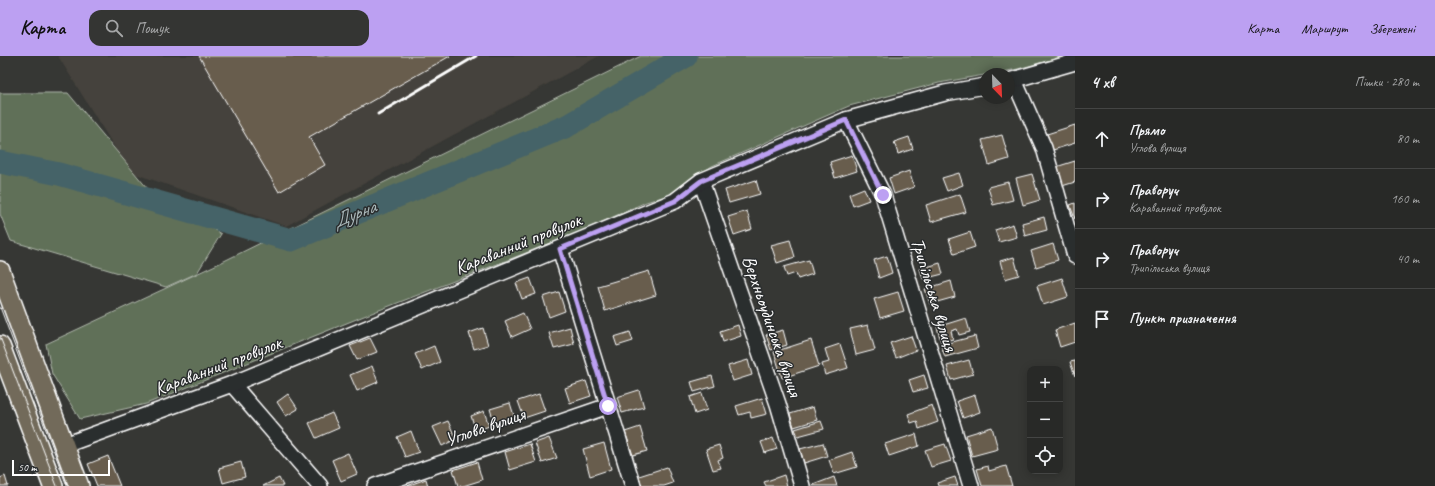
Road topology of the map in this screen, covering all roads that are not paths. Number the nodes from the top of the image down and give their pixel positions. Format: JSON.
{"nodes":[{"id":1,"x":1075,"y":62,"type":"edge"},
{"id":2,"x":1015,"y":80,"type":"edge"},
{"id":3,"x":979,"y":87,"type":"edge"},
{"id":4,"x":1015,"y":87,"type":"edge"},
{"id":5,"x":846,"y":120,"type":"junction"},
{"id":6,"x":701,"y":181,"type":"junction"},
{"id":7,"x":560,"y":249,"type":"junction"},
{"id":8,"x":1075,"y":256,"type":"edge"},
{"id":9,"x":0,"y":271,"type":"edge"},
{"id":10,"x":0,"y":346,"type":"edge"},
{"id":11,"x":232,"y":384,"type":"junction"},
{"id":12,"x":608,"y":406,"type":"junction"},
{"id":13,"x":65,"y":445,"type":"junction"},
{"id":14,"x":53,"y":486,"type":"edge"},
{"id":15,"x":79,"y":486,"type":"edge"},
{"id":16,"x":320,"y":486,"type":"edge"},
{"id":17,"x":374,"y":486,"type":"edge"},
{"id":18,"x":633,"y":486,"type":"edge"},
{"id":19,"x":802,"y":486,"type":"edge"},
{"id":20,"x":971,"y":486,"type":"edge"}],
"edges":[{"from":1,"to":2,"type":"street"},
{"from":3,"to":5,"type":"street","name":"Караванний провулок"},
{"from":4,"to":8,"type":"street"},
{"from":5,"to":6,"type":"street","name":"Караванний провулок"},
{"from":5,"to":20,"type":"street","name":"Трипільська вулиця"},
{"from":6,"to":7,"type":"street","name":"Караванний провулок"},
{"from":6,"to":19,"type":"street","name":"Верхньоудинська вулиця"},
{"from":7,"to":11,"type":"street","name":"Караванний провулок"},
{"from":7,"to":12,"type":"street"},
{"from":9,"to":13,"type":"main road"},
{"from":10,"to":14,"type":"main road"},
{"from":11,"to":13,"type":"street","name":"Караванний провулок"},
{"from":11,"to":16,"type":"street"},
{"from":12,"to":17,"type":"street","name":"Углова вулиця"},
{"from":12,"to":18,"type":"street"},
{"from":13,"to":15,"type":"main road"}]}
